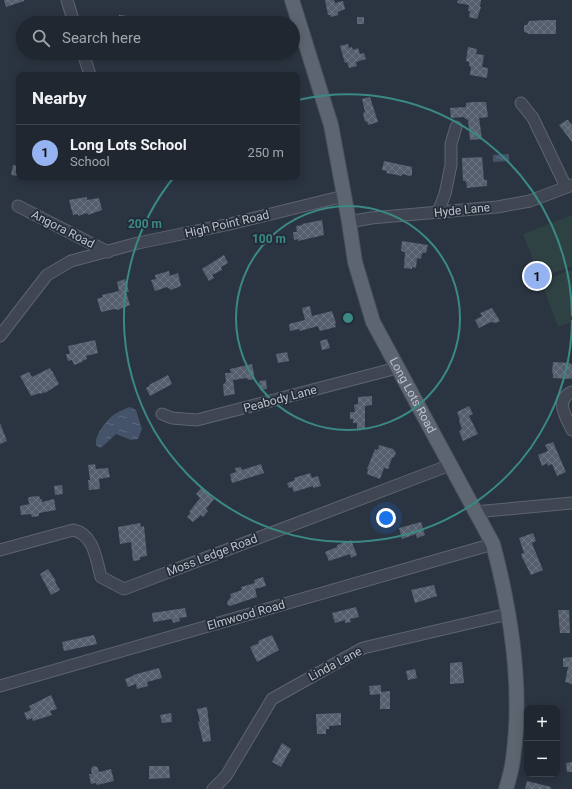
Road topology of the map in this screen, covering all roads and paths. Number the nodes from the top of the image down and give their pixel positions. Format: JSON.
{"nodes":[{"id":1,"x":68,"y":0,"type":"edge"},
{"id":2,"x":292,"y":0,"type":"edge"},
{"id":3,"x":72,"y":16,"type":"edge"},
{"id":4,"x":297,"y":16,"type":"edge"},
{"id":5,"x":300,"y":26,"type":"edge"},
{"id":6,"x":85,"y":60,"type":"edge"},
{"id":7,"x":89,"y":72,"type":"edge"},
{"id":8,"x":521,"y":103,"type":"dead end"},
{"id":9,"x":456,"y":127,"type":"dead end"},
{"id":10,"x":569,"y":186,"type":"edge"},
{"id":11,"x":344,"y":196,"type":"junction"},
{"id":12,"x":18,"y":206,"type":"dead end"},
{"id":13,"x":438,"y":212,"type":"junction"},
{"id":14,"x":349,"y":222,"type":"junction"},
{"id":15,"x":108,"y":252,"type":"junction"},
{"id":16,"x":0,"y":336,"type":"edge"},
{"id":17,"x":397,"y":368,"type":"junction"},
{"id":18,"x":572,"y":392,"type":"edge"},
{"id":19,"x":162,"y":414,"type":"dead end"},
{"id":20,"x":572,"y":430,"type":"edge"},
{"id":21,"x":450,"y":465,"type":"junction"},
{"id":22,"x":572,"y":504,"type":"edge"},
{"id":23,"x":474,"y":512,"type":"junction"},
{"id":24,"x":493,"y":544,"type":"junction"},
{"id":25,"x":0,"y":550,"type":"edge"},
{"id":26,"x":508,"y":614,"type":"junction"},
{"id":27,"x":0,"y":686,"type":"edge"},
{"id":28,"x":213,"y":789,"type":"edge"},
{"id":29,"x":506,"y":789,"type":"edge"}],
"edges":[{"from":1,"to":3,"type":"street"},
{"from":2,"to":4,"type":"main road","name":"Long Lots Road"},
{"from":5,"to":11,"type":"main road","name":"Long Lots Road"},
{"from":6,"to":7,"type":"street"},
{"from":8,"to":10,"type":"street"},
{"from":9,"to":13,"type":"street"},
{"from":10,"to":13,"type":"street","name":"Hyde Lane"},
{"from":11,"to":14,"type":"main road","name":"Long Lots Road"},
{"from":11,"to":15,"type":"street","name":"High Point Road"},
{"from":12,"to":15,"type":"street","name":"Angora Road"},
{"from":13,"to":14,"type":"street","name":"Hyde Lane"},
{"from":14,"to":17,"type":"main road","name":"Long Lots Road"},
{"from":15,"to":16,"type":"street","name":"High Point Road"},
{"from":17,"to":19,"type":"street","name":"Peabody Lane"},
{"from":17,"to":21,"type":"main road","name":"Long Lots Road"},
{"from":18,"to":20,"type":"street"},
{"from":21,"to":23,"type":"main road","name":"Long Lots Road"},
{"from":21,"to":25,"type":"street","name":"Moss Ledge Road"},
{"from":22,"to":23,"type":"street"},
{"from":23,"to":24,"type":"main road","name":"Long Lots Road"},
{"from":24,"to":26,"type":"main road","name":"Long Lots Road"},
{"from":24,"to":27,"type":"street","name":"Elmwood Road"},
{"from":26,"to":28,"type":"street","name":"Linda Lane"},
{"from":26,"to":29,"type":"main road","name":"Long Lots Road"}]}
